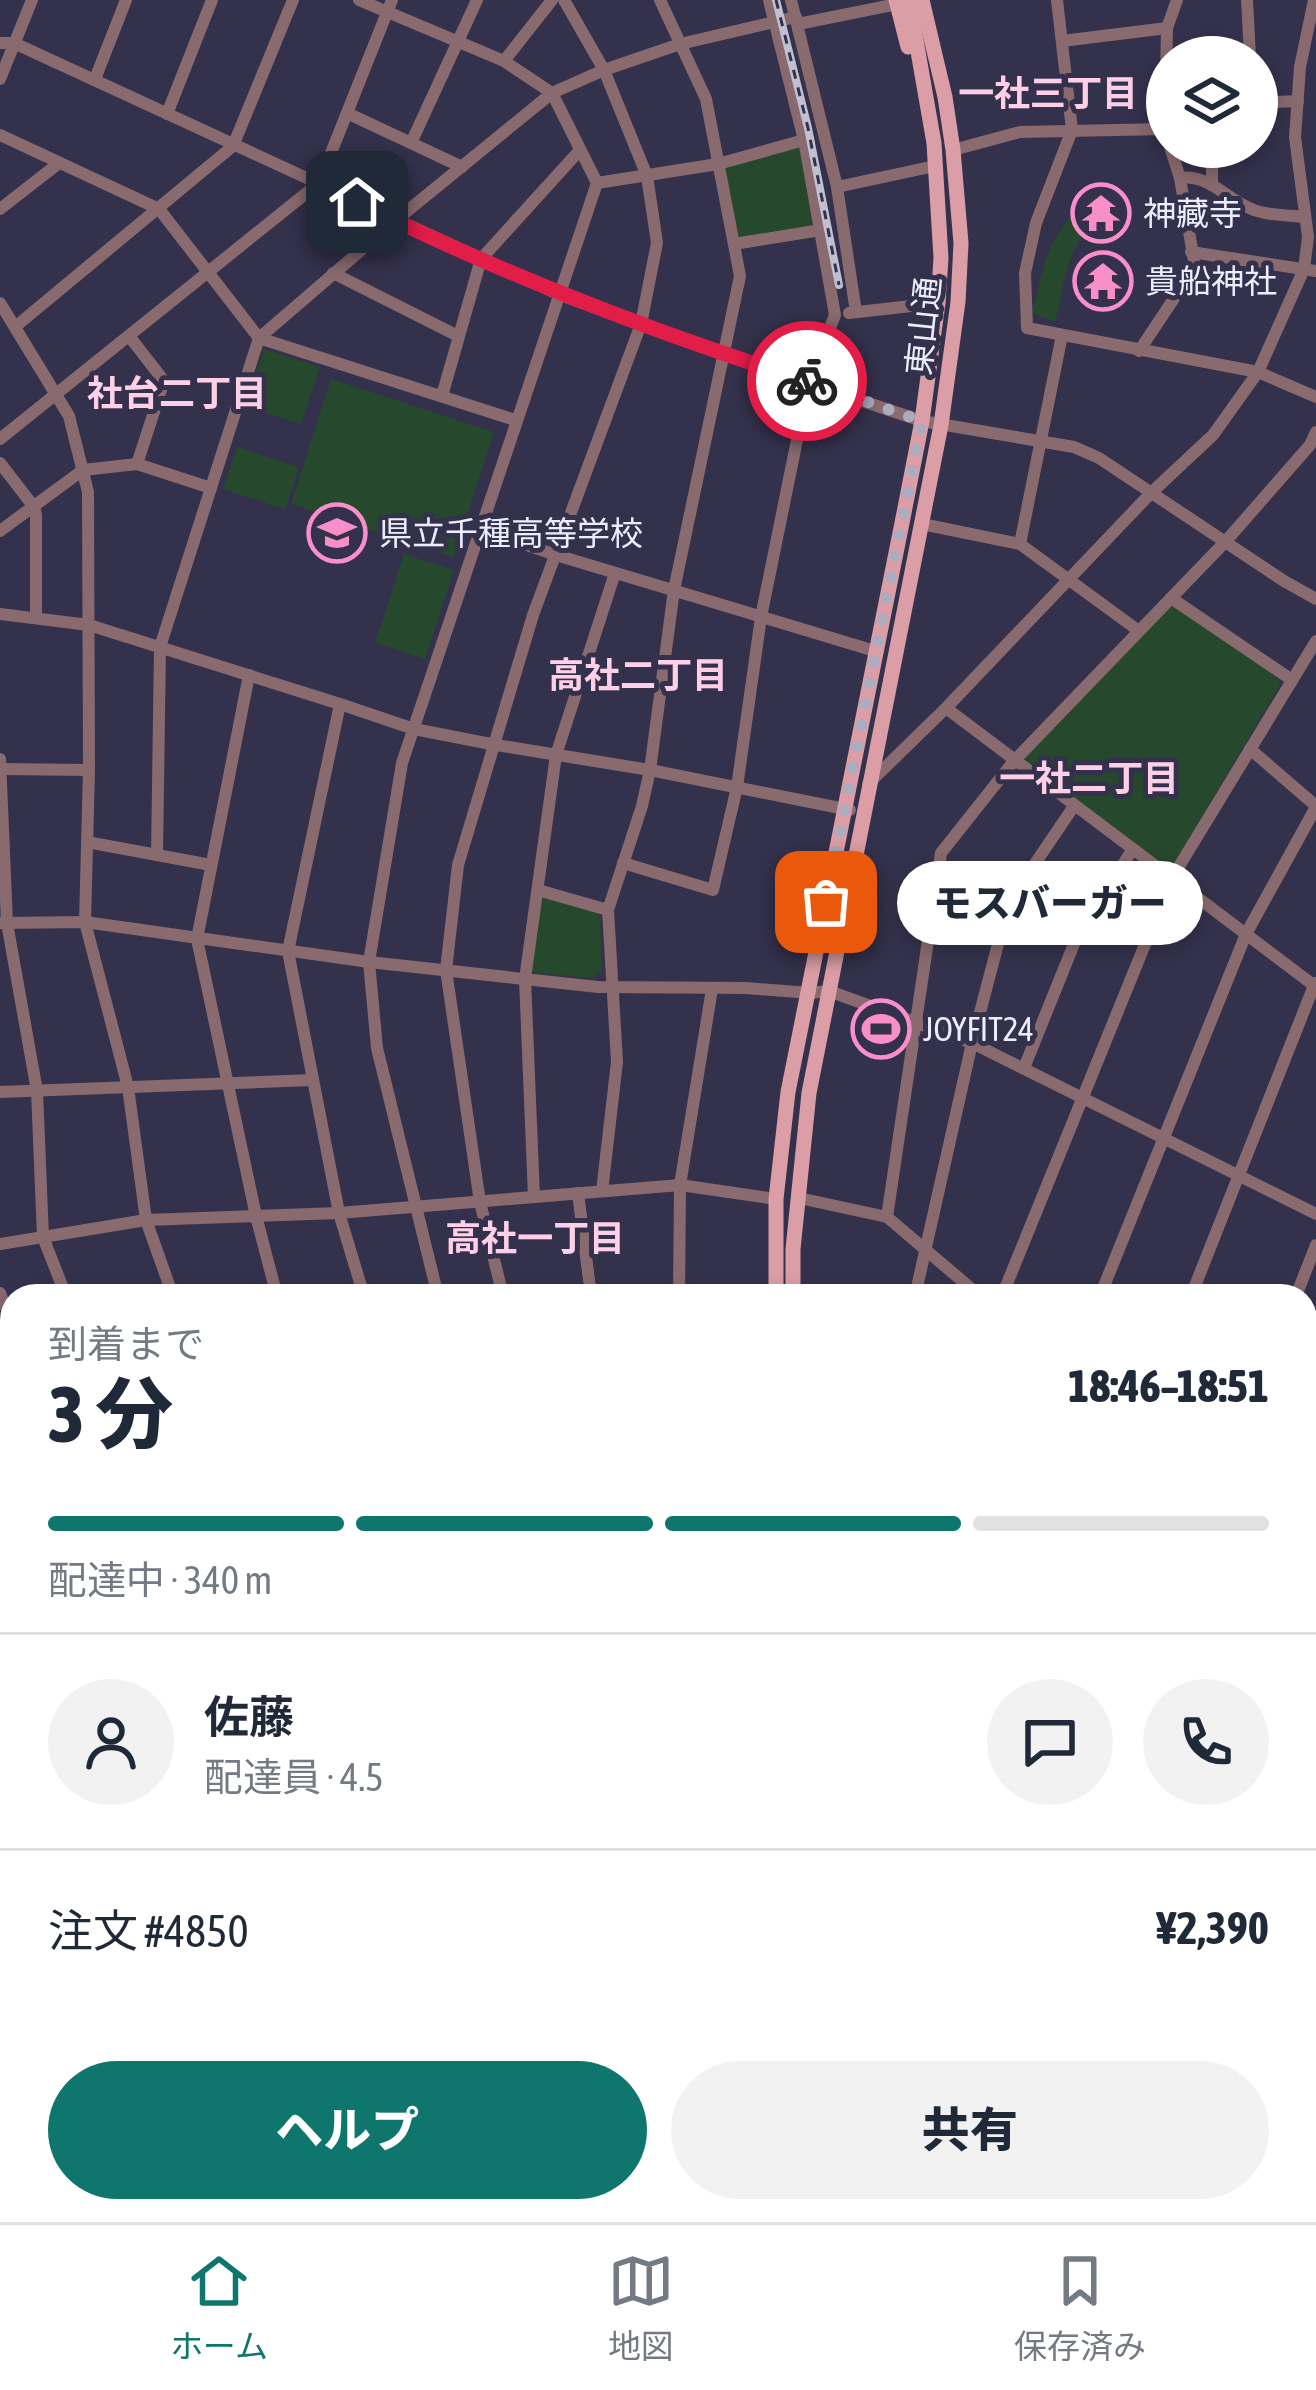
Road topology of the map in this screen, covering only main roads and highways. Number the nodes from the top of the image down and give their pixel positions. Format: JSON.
{"nodes":[{"id":1,"x":922,"y":0,"type":"edge"},
{"id":2,"x":932,"y":0,"type":"edge"},
{"id":3,"x":901,"y":1,"type":"edge"},
{"id":4,"x":945,"y":97,"type":"junction"},
{"id":5,"x":776,"y":1284,"type":"edge"},
{"id":6,"x":793,"y":1284,"type":"edge"}],
"edges":[{"from":1,"to":4,"type":"main road","name":"東山通"},
{"from":2,"to":4,"type":"main road"},
{"from":3,"to":5,"type":"main road","name":"東山通"},
{"from":4,"to":6,"type":"main road","name":"東山通"}]}
